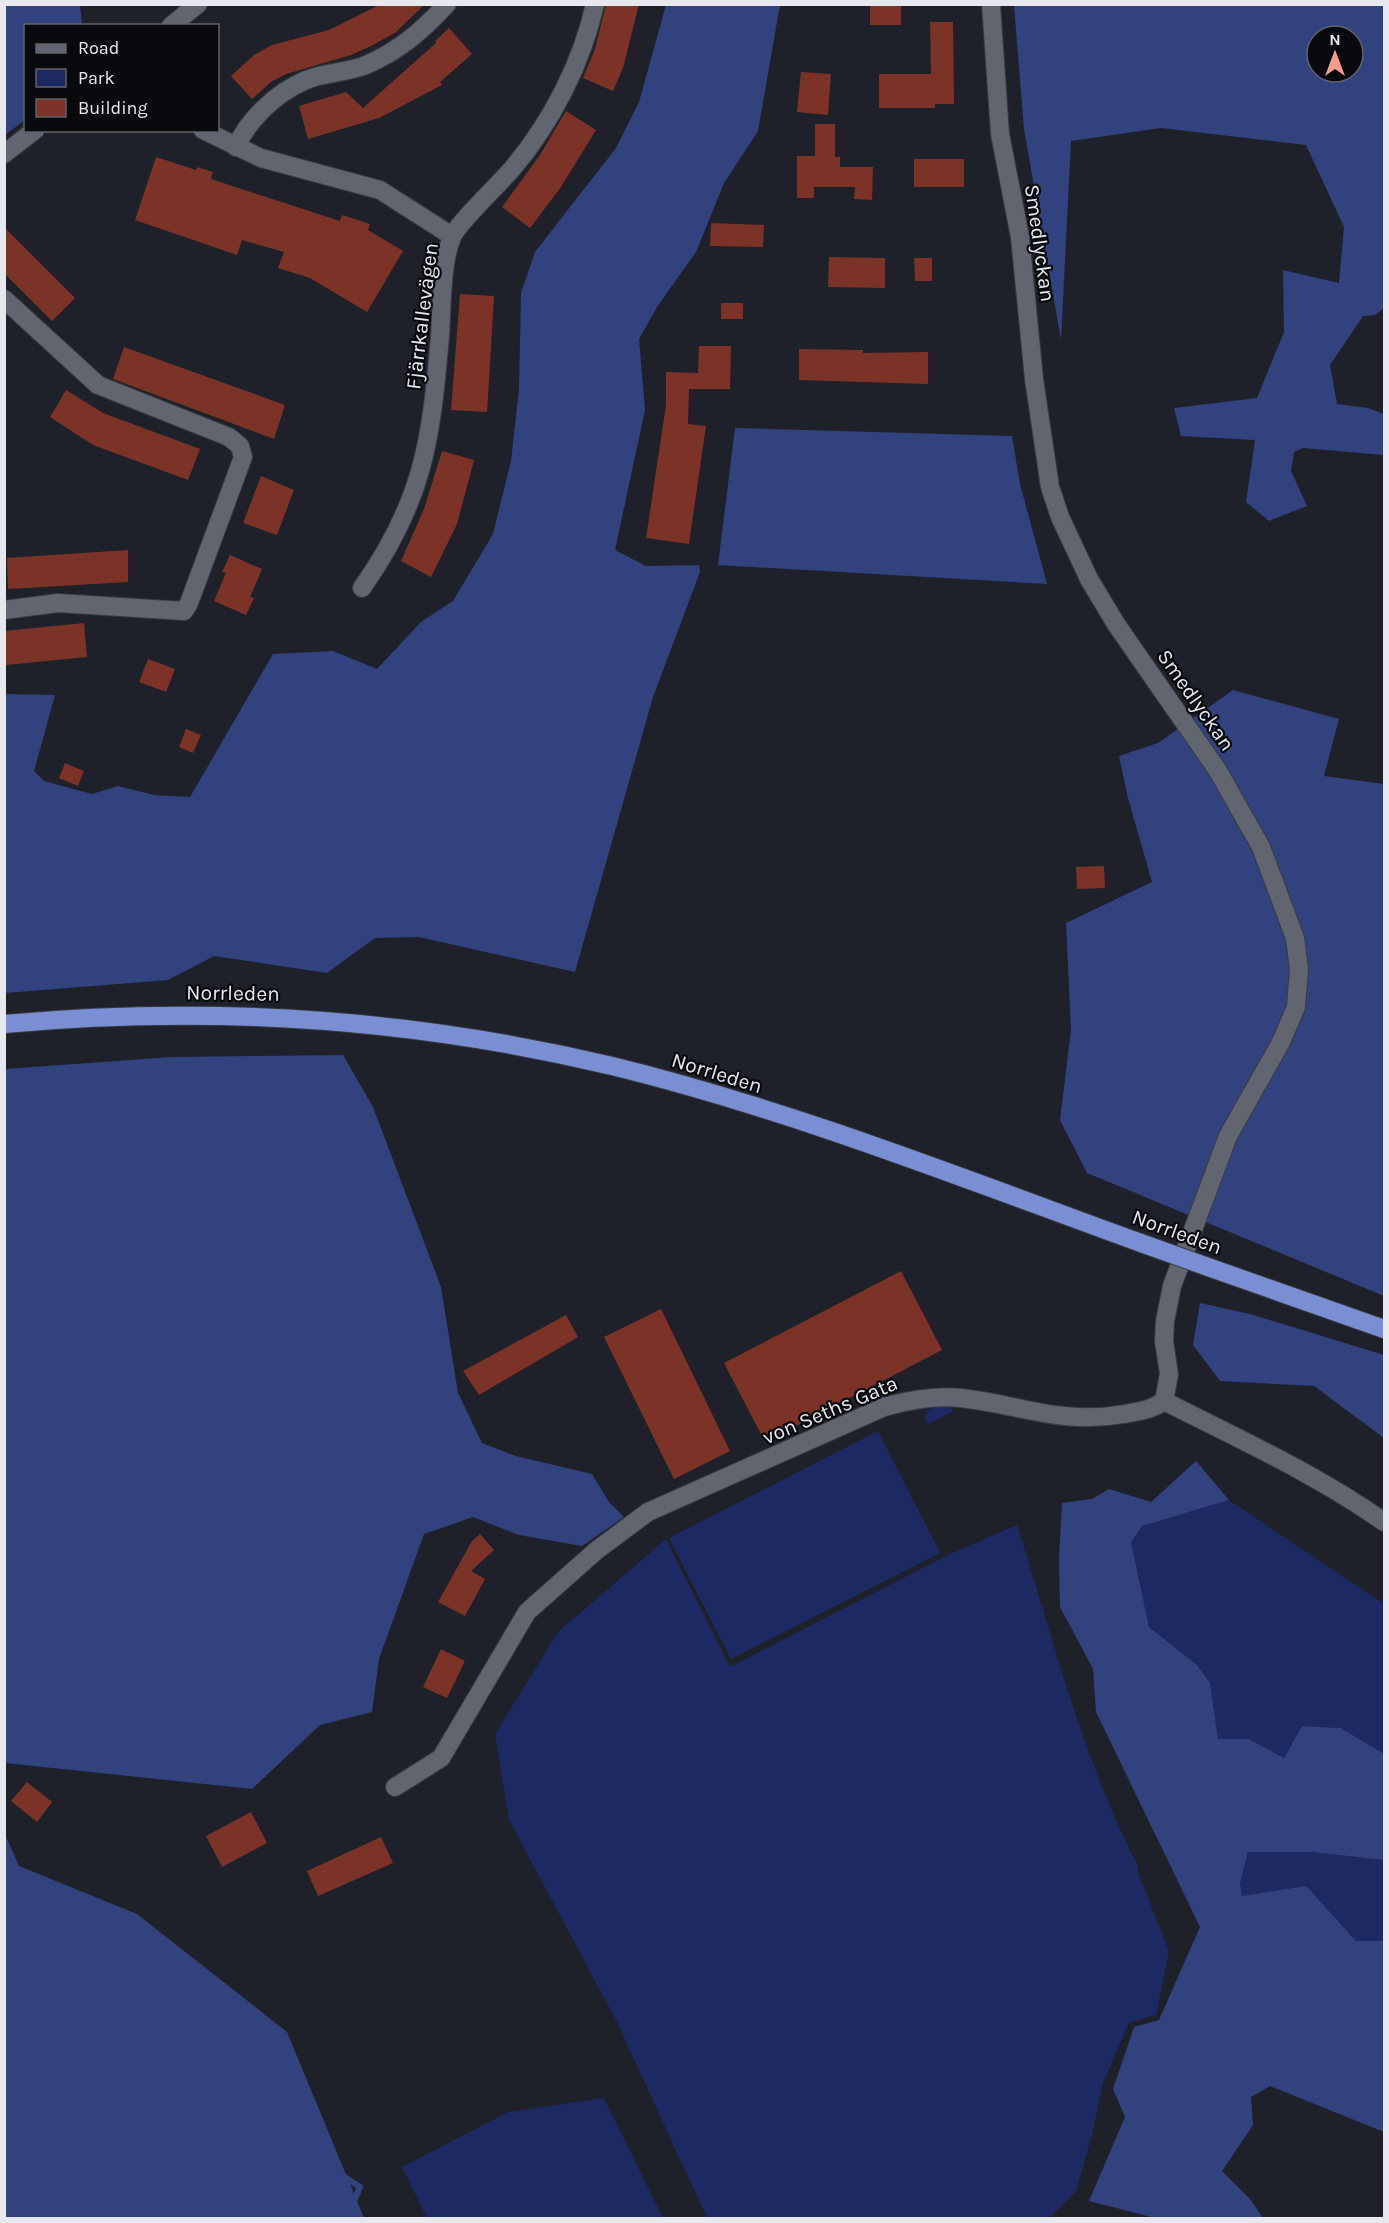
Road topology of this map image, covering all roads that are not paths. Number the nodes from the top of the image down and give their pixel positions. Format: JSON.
{"nodes":[{"id":1,"x":198,"y":4,"type":"edge"},
{"id":2,"x":447,"y":4,"type":"edge"},
{"id":3,"x":595,"y":4,"type":"edge"},
{"id":4,"x":992,"y":4,"type":"edge"},
{"id":5,"x":173,"y":24,"type":"edge"},
{"id":6,"x":32,"y":132,"type":"edge"},
{"id":7,"x":207,"y":132,"type":"edge"},
{"id":8,"x":236,"y":147,"type":"junction"},
{"id":9,"x":4,"y":153,"type":"edge"},
{"id":10,"x":452,"y":236,"type":"junction"},
{"id":11,"x":4,"y":299,"type":"edge"},
{"id":12,"x":362,"y":588,"type":"dead end"},
{"id":13,"x":4,"y":610,"type":"edge"},
{"id":14,"x":4,"y":1024,"type":"edge"},
{"id":15,"x":1384,"y":1329,"type":"edge"},
{"id":16,"x":1164,"y":1401,"type":"junction"},
{"id":17,"x":1384,"y":1522,"type":"edge"},
{"id":18,"x":396,"y":1787,"type":"dead end"}],
"edges":[{"from":1,"to":5,"type":"street"},
{"from":2,"to":8,"type":"street"},
{"from":3,"to":10,"type":"street","name":"Fjärrkallevägen"},
{"from":4,"to":16,"type":"street","name":"Smedlyckan"},
{"from":6,"to":9,"type":"street"},
{"from":7,"to":8,"type":"street"},
{"from":8,"to":10,"type":"street"},
{"from":10,"to":12,"type":"street","name":"Fjärrkallevägen"},
{"from":11,"to":13,"type":"street"},
{"from":14,"to":15,"type":"highway","name":"Norrleden","bridge":true},
{"from":16,"to":17,"type":"street"},
{"from":16,"to":18,"type":"street","name":"von Seths Gata"}]}
